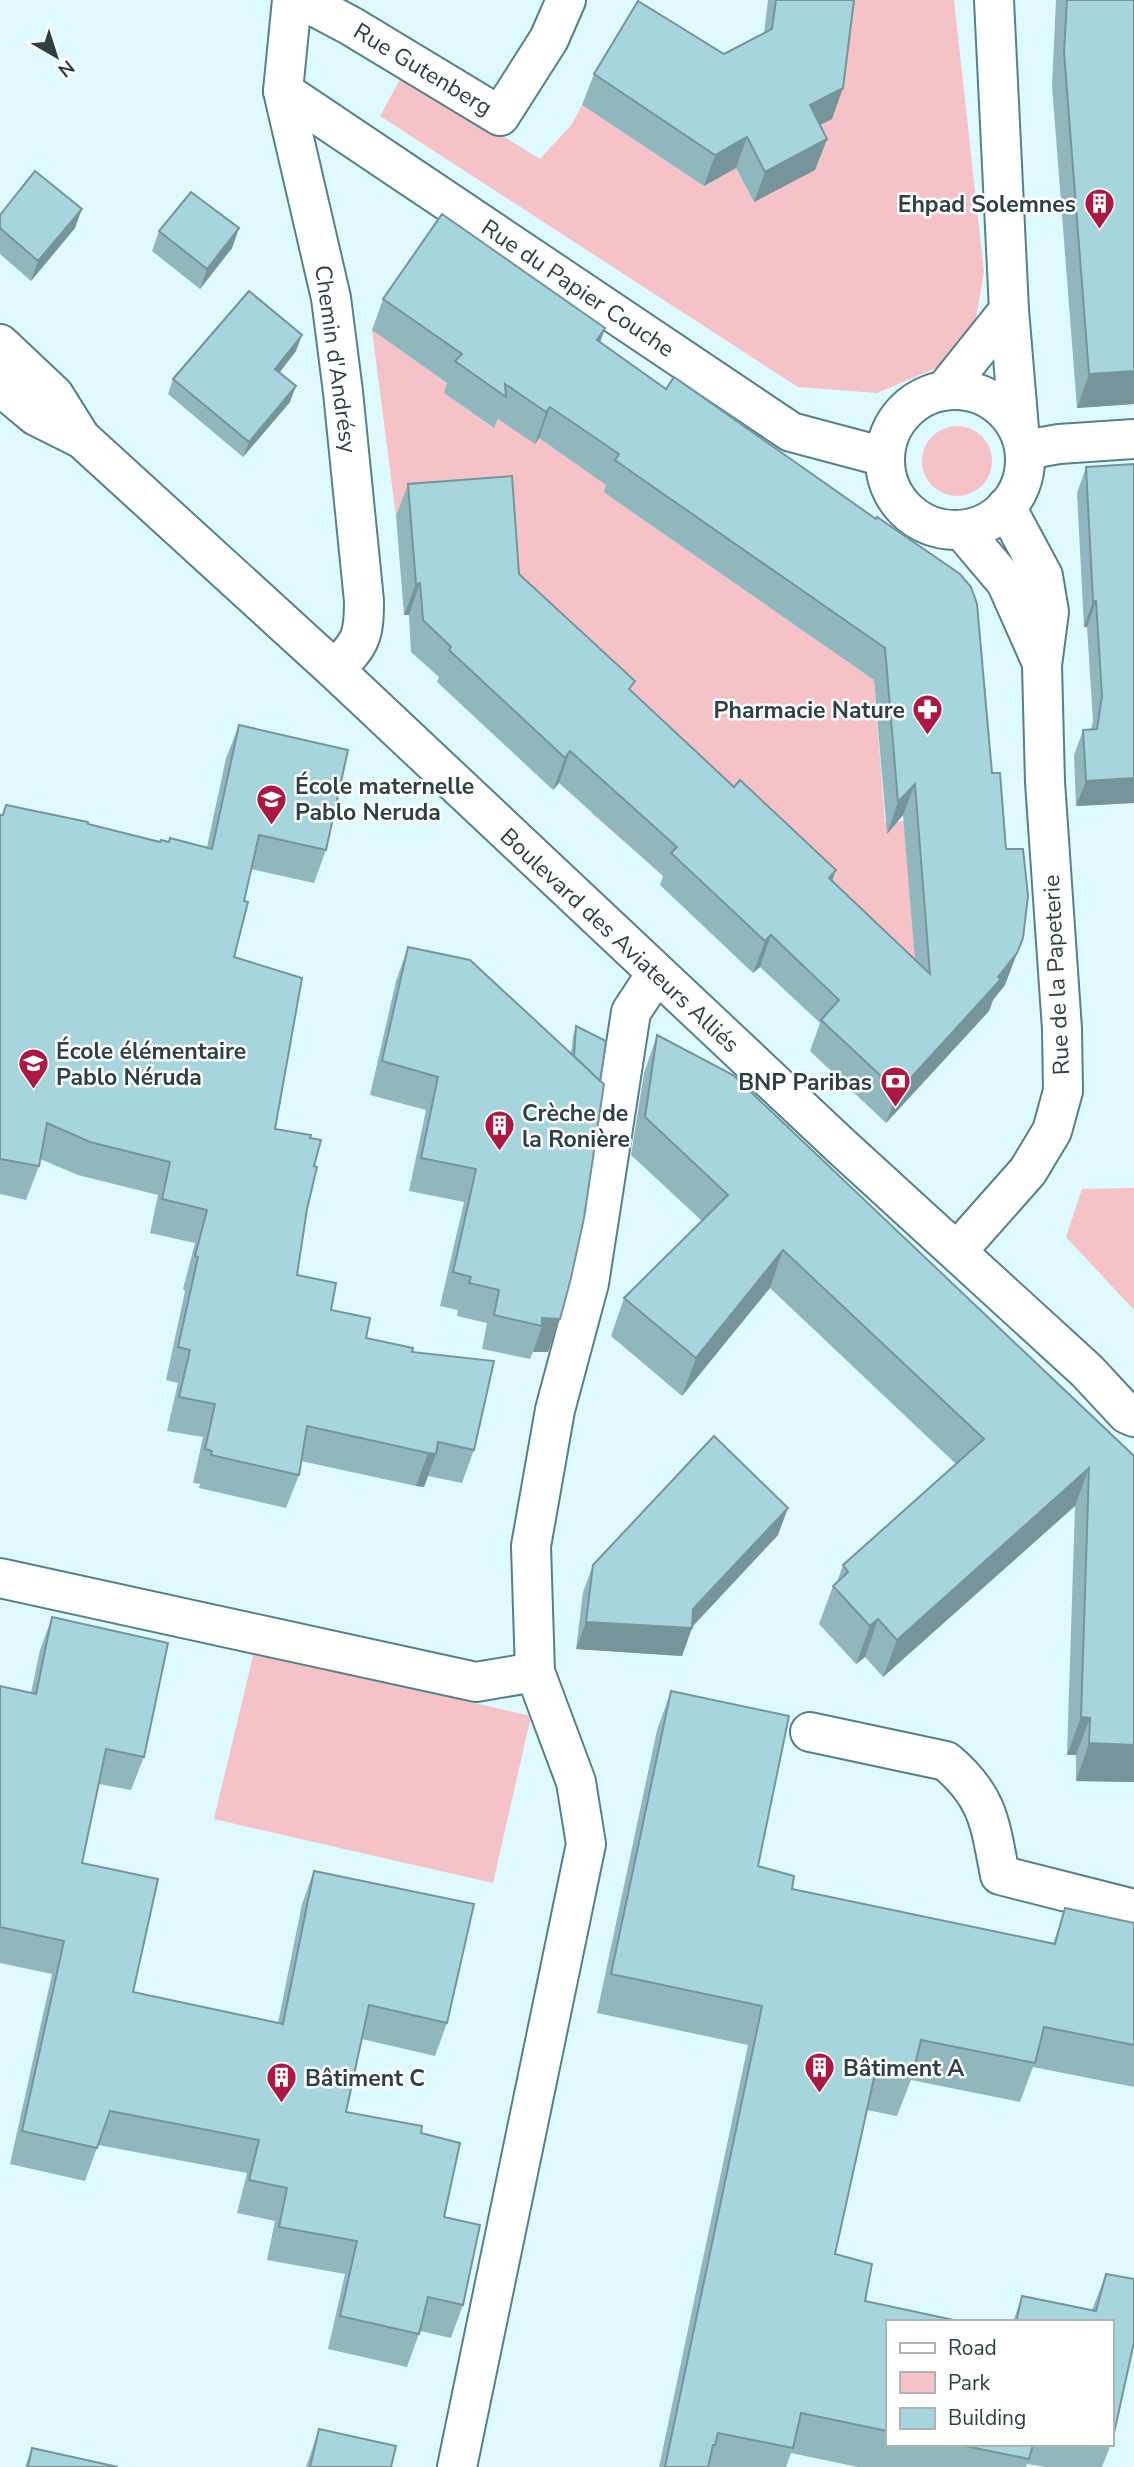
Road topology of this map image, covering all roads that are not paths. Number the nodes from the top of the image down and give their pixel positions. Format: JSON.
{"nodes":[{"id":1,"x":292,"y":0,"type":"edge"},
{"id":2,"x":302,"y":0,"type":"edge"},
{"id":3,"x":566,"y":0,"type":"edge"},
{"id":4,"x":993,"y":0,"type":"edge"},
{"id":5,"x":283,"y":92,"type":"junction"},
{"id":6,"x":1009,"y":310,"type":"junction"},
{"id":7,"x":0,"y":344,"type":"edge"},
{"id":8,"x":0,"y":386,"type":"edge"},
{"id":9,"x":945,"y":390,"type":"junction"},
{"id":10,"x":81,"y":439,"type":"junction"},
{"id":11,"x":1134,"y":439,"type":"edge"},
{"id":12,"x":1022,"y":440,"type":"junction"},
{"id":13,"x":885,"y":457,"type":"junction"},
{"id":14,"x":1006,"y":507,"type":"junction"},
{"id":15,"x":962,"y":530,"type":"junction"},
{"id":16,"x":1042,"y":665,"type":"junction"},
{"id":17,"x":335,"y":670,"type":"junction"},
{"id":18,"x":656,"y":974,"type":"junction"},
{"id":19,"x":958,"y":1250,"type":"junction"},
{"id":20,"x":1132,"y":1421,"type":"edge"},
{"id":21,"x":0,"y":1578,"type":"edge"},
{"id":22,"x":535,"y":1672,"type":"junction"},
{"id":23,"x":810,"y":1732,"type":"dead end"},
{"id":24,"x":1134,"y":1909,"type":"edge"},
{"id":25,"x":457,"y":2467,"type":"edge"}],
"edges":[{"from":1,"to":5,"type":"street","name":"Chemin d'Andrésy"},
{"from":2,"to":3,"type":"street","name":"Rue Gutenberg"},
{"from":4,"to":6,"type":"street"},
{"from":5,"to":13,"type":"street","name":"Rue du Papier Couche"},
{"from":5,"to":17,"type":"street","name":"Chemin d'Andrésy"},
{"from":6,"to":9,"type":"street"},
{"from":6,"to":12,"type":"street"},
{"from":7,"to":10,"type":"street","name":"Boulevard des Aviateurs Alliés"},
{"from":8,"to":10,"type":"street","name":"Boulevard des Aviateurs Alliés"},
{"from":9,"to":12,"type":"street"},
{"from":9,"to":13,"type":"street"},
{"from":10,"to":17,"type":"street","name":"Boulevard des Aviateurs Alliés"},
{"from":11,"to":12,"type":"street"},
{"from":12,"to":14,"type":"street"},
{"from":13,"to":15,"type":"street"},
{"from":14,"to":15,"type":"street"},
{"from":14,"to":16,"type":"street","name":"Rue de la Papeterie"},
{"from":15,"to":16,"type":"street","name":"Rue de la Papeterie"},
{"from":16,"to":19,"type":"street","name":"Rue de la Papeterie"},
{"from":17,"to":18,"type":"street","name":"Boulevard des Aviateurs Alliés"},
{"from":18,"to":19,"type":"street","name":"Boulevard des Aviateurs Alliés"},
{"from":18,"to":22,"type":"street"},
{"from":19,"to":20,"type":"street","name":"Boulevard des Aviateurs Alliés"},
{"from":21,"to":22,"type":"street"},
{"from":22,"to":25,"type":"street"},
{"from":23,"to":24,"type":"street"}]}
